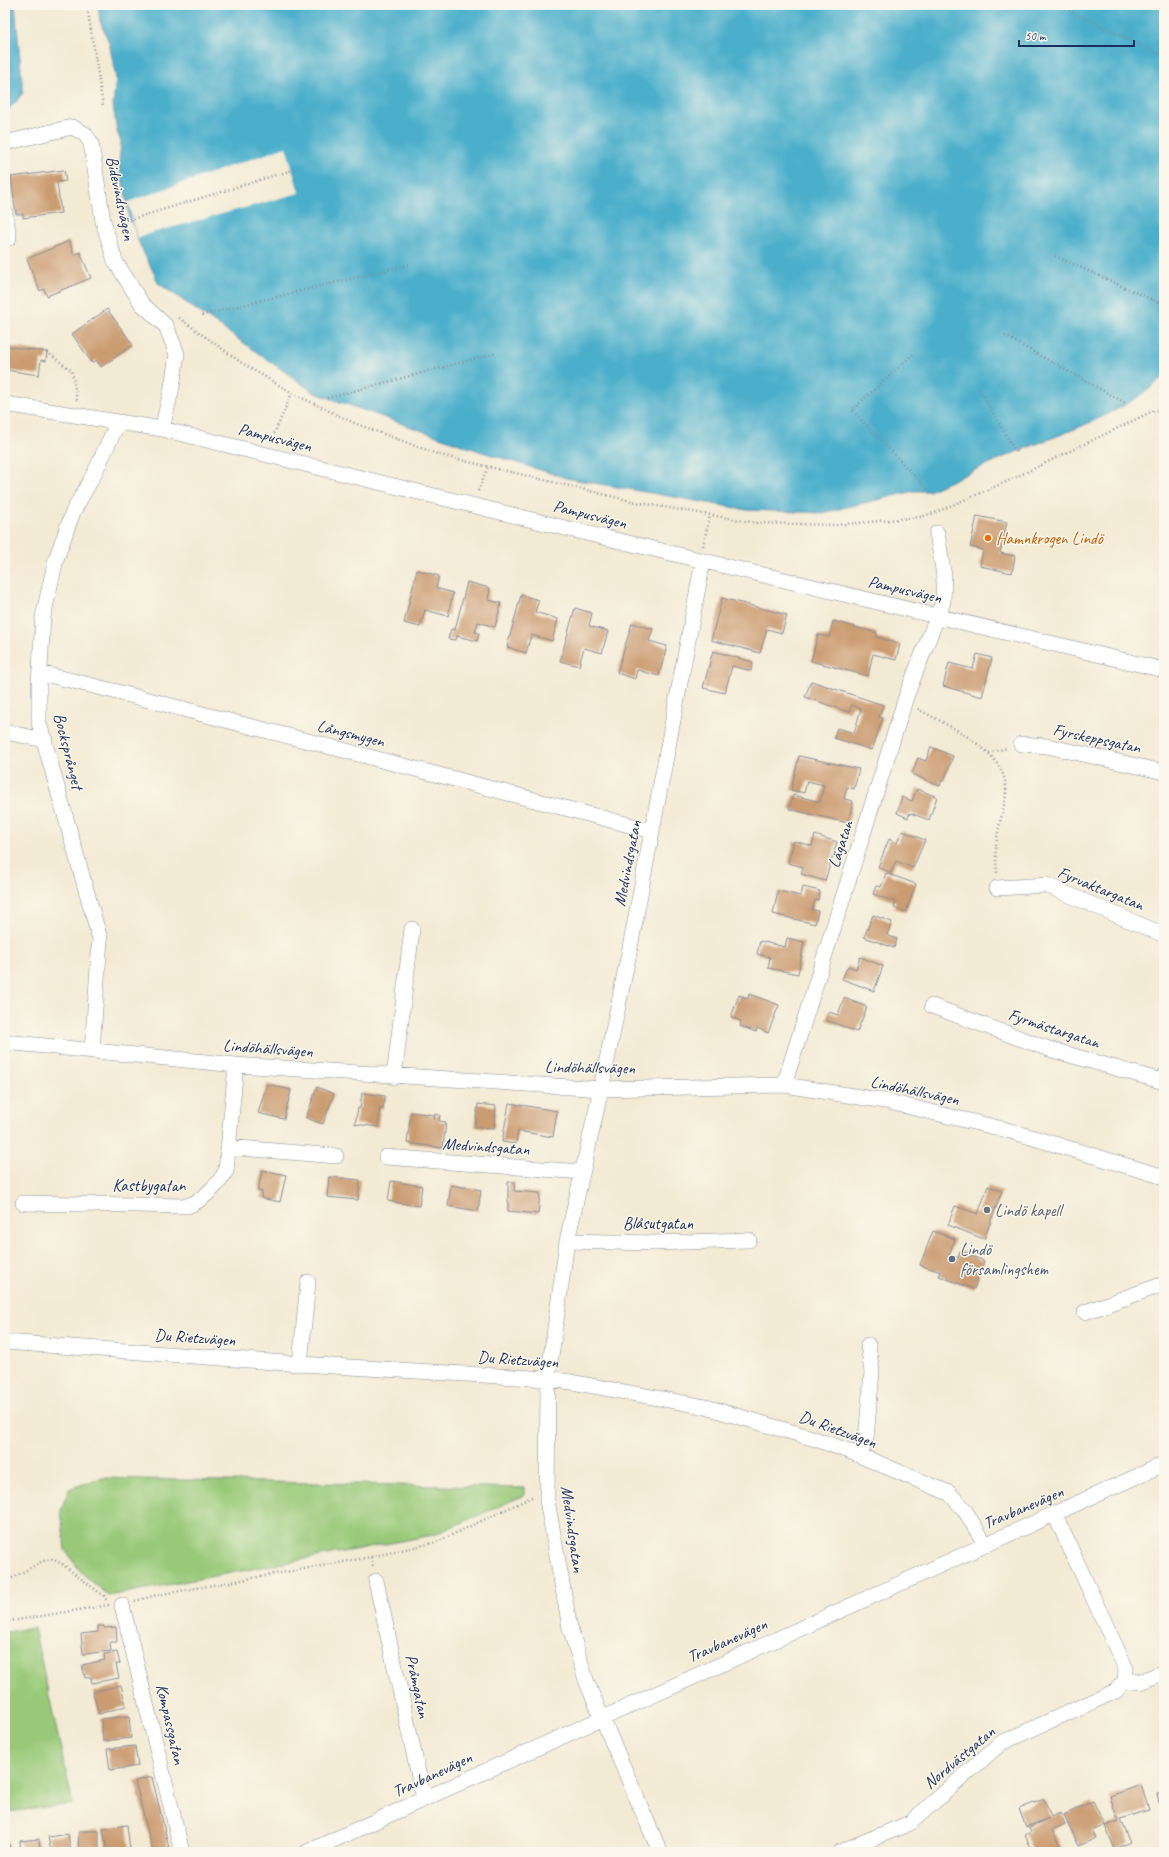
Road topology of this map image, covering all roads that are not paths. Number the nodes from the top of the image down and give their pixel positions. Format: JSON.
{"nodes":[{"id":1,"x":5,"y":143,"type":"edge"},
{"id":2,"x":5,"y":213,"type":"edge"},
{"id":3,"x":9,"y":238,"type":"dead end"},
{"id":4,"x":5,"y":404,"type":"edge"},
{"id":5,"x":118,"y":422,"type":"junction"},
{"id":6,"x":162,"y":429,"type":"junction"},
{"id":7,"x":937,"y":533,"type":"dead end"},
{"id":8,"x":703,"y":561,"type":"junction"},
{"id":9,"x":938,"y":617,"type":"junction"},
{"id":10,"x":1164,"y":670,"type":"edge"},
{"id":11,"x":40,"y":673,"type":"junction"},
{"id":12,"x":5,"y":732,"type":"edge"},
{"id":13,"x":45,"y":740,"type":"junction"},
{"id":14,"x":1021,"y":744,"type":"dead end"},
{"id":15,"x":1164,"y":772,"type":"edge"},
{"id":16,"x":652,"y":831,"type":"junction"},
{"id":17,"x":997,"y":888,"type":"road end"},
{"id":18,"x":412,"y":929,"type":"dead end"},
{"id":19,"x":1164,"y":935,"type":"edge"},
{"id":20,"x":932,"y":1006,"type":"dead end"},
{"id":21,"x":5,"y":1042,"type":"edge"},
{"id":22,"x":92,"y":1050,"type":"junction"},
{"id":23,"x":236,"y":1065,"type":"junction"},
{"id":24,"x":1164,"y":1076,"type":"edge"},
{"id":25,"x":394,"y":1077,"type":"junction"},
{"id":26,"x":784,"y":1084,"type":"junction"},
{"id":27,"x":601,"y":1089,"type":"junction"},
{"id":28,"x":228,"y":1147,"type":"junction"},
{"id":29,"x":336,"y":1156,"type":"dead end"},
{"id":30,"x":386,"y":1157,"type":"dead end"},
{"id":31,"x":582,"y":1172,"type":"junction"},
{"id":32,"x":1164,"y":1177,"type":"edge"},
{"id":33,"x":23,"y":1203,"type":"dead end"},
{"id":34,"x":749,"y":1240,"type":"dead end"},
{"id":35,"x":567,"y":1241,"type":"junction"},
{"id":36,"x":308,"y":1282,"type":"dead end"},
{"id":37,"x":1164,"y":1284,"type":"edge"},
{"id":38,"x":1085,"y":1312,"type":"dead end"},
{"id":39,"x":5,"y":1342,"type":"edge"},
{"id":40,"x":868,"y":1345,"type":"dead end"},
{"id":41,"x":300,"y":1364,"type":"junction"},
{"id":42,"x":548,"y":1379,"type":"junction"},
{"id":43,"x":860,"y":1455,"type":"junction"},
{"id":44,"x":1164,"y":1464,"type":"edge"},
{"id":45,"x":1055,"y":1515,"type":"junction"},
{"id":46,"x":985,"y":1544,"type":"junction"},
{"id":47,"x":376,"y":1581,"type":"dead end"},
{"id":48,"x":116,"y":1605,"type":"road end"},
{"id":49,"x":1164,"y":1672,"type":"edge"},
{"id":50,"x":1124,"y":1680,"type":"junction"},
{"id":51,"x":601,"y":1718,"type":"junction"},
{"id":52,"x":424,"y":1799,"type":"junction"},
{"id":53,"x":182,"y":1852,"type":"edge"},
{"id":54,"x":307,"y":1852,"type":"edge"},
{"id":55,"x":660,"y":1852,"type":"edge"},
{"id":56,"x":840,"y":1852,"type":"edge"}],
"edges":[{"from":1,"to":6,"type":"street","name":"Bidevindsvägen"},
{"from":2,"to":3,"type":"street"},
{"from":4,"to":5,"type":"street","name":"Pampusvägen"},
{"from":5,"to":6,"type":"street","name":"Pampusvägen"},
{"from":5,"to":11,"type":"street","name":"Bocksprånget"},
{"from":6,"to":8,"type":"street","name":"Pampusvägen"},
{"from":7,"to":9,"type":"street","name":"Lägatan"},
{"from":8,"to":9,"type":"street","name":"Pampusvägen"},
{"from":8,"to":16,"type":"street","name":"Medvindsgatan"},
{"from":9,"to":10,"type":"street","name":"Pampusvägen"},
{"from":9,"to":26,"type":"street","name":"Lägatan"},
{"from":11,"to":13,"type":"street","name":"Bocksprånget"},
{"from":11,"to":16,"type":"street","name":"Långsmygen"},
{"from":12,"to":13,"type":"street"},
{"from":13,"to":22,"type":"street","name":"Bocksprånget"},
{"from":14,"to":15,"type":"street","name":"Fyrskeppsgatan"},
{"from":16,"to":27,"type":"street","name":"Medvindsgatan"},
{"from":17,"to":19,"type":"street","name":"Fyrvaktargatan"},
{"from":18,"to":25,"type":"street"},
{"from":20,"to":24,"type":"street","name":"Fyrmästargatan"},
{"from":21,"to":22,"type":"street","name":"Lindöhällsvägen"},
{"from":22,"to":23,"type":"street","name":"Lindöhällsvägen"},
{"from":23,"to":25,"type":"street","name":"Lindöhällsvägen"},
{"from":23,"to":28,"type":"street","name":"Kastbygatan"},
{"from":25,"to":27,"type":"street","name":"Lindöhällsvägen"},
{"from":26,"to":27,"type":"street","name":"Lindöhällsvägen"},
{"from":26,"to":32,"type":"street","name":"Lindöhällsvägen"},
{"from":27,"to":31,"type":"street","name":"Medvindsgatan"},
{"from":28,"to":29,"type":"street"},
{"from":28,"to":33,"type":"street","name":"Kastbygatan"},
{"from":30,"to":31,"type":"street","name":"Medvindsgatan"},
{"from":31,"to":35,"type":"street","name":"Medvindsgatan"},
{"from":34,"to":35,"type":"street","name":"Blåsutgatan"},
{"from":35,"to":42,"type":"street","name":"Medvindsgatan"},
{"from":36,"to":41,"type":"street"},
{"from":37,"to":38,"type":"street"},
{"from":39,"to":41,"type":"street","name":"Du Rietzvägen"},
{"from":40,"to":43,"type":"street"},
{"from":41,"to":42,"type":"street","name":"Du Rietzvägen"},
{"from":42,"to":43,"type":"street","name":"Du Rietzvägen"},
{"from":42,"to":51,"type":"street","name":"Medvindsgatan"},
{"from":43,"to":46,"type":"street","name":"Du Rietzvägen"},
{"from":44,"to":45,"type":"street","name":"Travbanevägen"},
{"from":45,"to":46,"type":"street","name":"Travbanevägen"},
{"from":45,"to":50,"type":"street"},
{"from":46,"to":51,"type":"street","name":"Travbanevägen"},
{"from":47,"to":52,"type":"street","name":"Pråmgatan"},
{"from":48,"to":53,"type":"street","name":"Kompassgatan"},
{"from":49,"to":50,"type":"street"},
{"from":50,"to":56,"type":"street","name":"Nordvästgatan"},
{"from":51,"to":52,"type":"street","name":"Travbanevägen"},
{"from":51,"to":55,"type":"street","name":"Medvindsgatan"},
{"from":52,"to":54,"type":"street","name":"Travbanevägen"}]}
